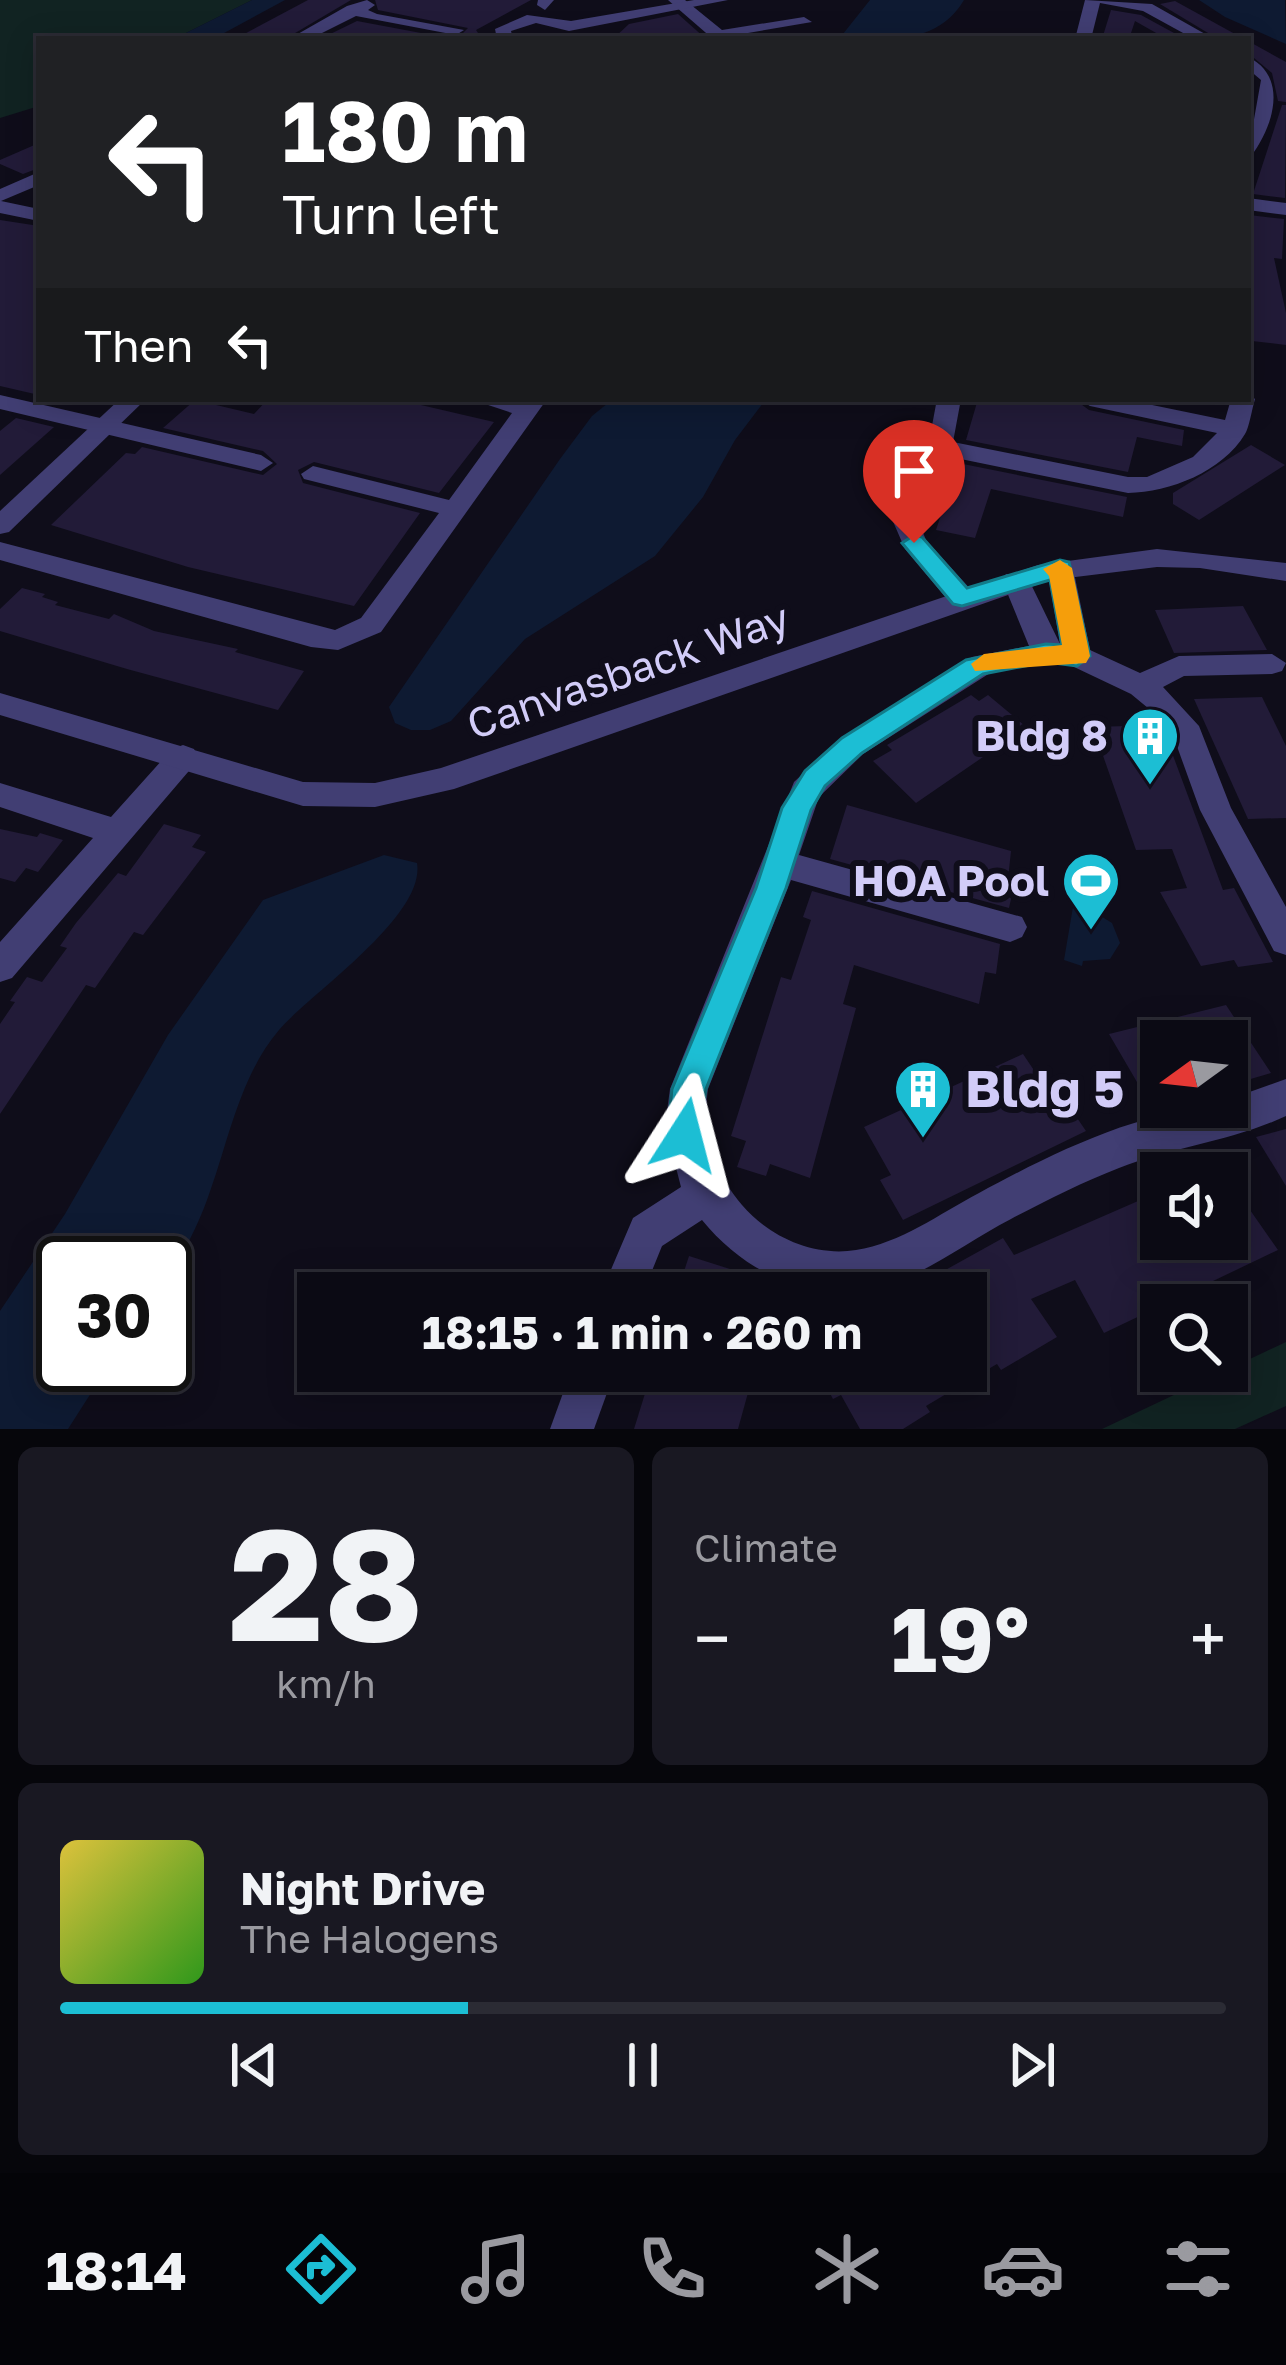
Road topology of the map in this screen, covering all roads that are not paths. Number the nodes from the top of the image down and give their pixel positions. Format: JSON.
{"nodes":[{"id":1,"x":384,"y":0,"type":"edge"},
{"id":2,"x":720,"y":0,"type":"edge"},
{"id":3,"x":1093,"y":0,"type":"edge"},
{"id":4,"x":1104,"y":0,"type":"edge"},
{"id":5,"x":680,"y":3,"type":"edge"},
{"id":6,"x":352,"y":9,"type":"junction"},
{"id":7,"x":804,"y":22,"type":"dead end"},
{"id":8,"x":456,"y":30,"type":"dead end"},
{"id":9,"x":567,"y":33,"type":"edge"},
{"id":10,"x":302,"y":36,"type":"edge"},
{"id":11,"x":505,"y":36,"type":"edge"},
{"id":12,"x":721,"y":36,"type":"edge"},
{"id":13,"x":727,"y":36,"type":"edge"},
{"id":14,"x":1084,"y":36,"type":"edge"},
{"id":15,"x":1200,"y":36,"type":"edge"},
{"id":16,"x":1251,"y":64,"type":"edge"},
{"id":17,"x":1251,"y":83,"type":"edge"},
{"id":18,"x":1268,"y":86,"type":"junction"},
{"id":19,"x":1257,"y":122,"type":"edge"},
{"id":20,"x":36,"y":179,"type":"edge"},
{"id":21,"x":0,"y":196,"type":"edge"},
{"id":22,"x":1251,"y":204,"type":"edge"},
{"id":23,"x":0,"y":207,"type":"edge"},
{"id":24,"x":1286,"y":209,"type":"edge"},
{"id":25,"x":36,"y":214,"type":"edge"},
{"id":26,"x":0,"y":402,"type":"edge"},
{"id":27,"x":131,"y":402,"type":"edge"},
{"id":28,"x":948,"y":402,"type":"edge"},
{"id":29,"x":1242,"y":402,"type":"edge"},
{"id":30,"x":531,"y":404,"type":"edge"},
{"id":31,"x":1146,"y":404,"type":"edge"},
{"id":32,"x":105,"y":427,"type":"junction"},
{"id":33,"x":1236,"y":430,"type":"junction"},
{"id":34,"x":940,"y":447,"type":"junction"},
{"id":35,"x":261,"y":464,"type":"dead end"},
{"id":36,"x":313,"y":474,"type":"dead end"},
{"id":37,"x":454,"y":509,"type":"junction"},
{"id":38,"x":0,"y":526,"type":"edge"},
{"id":39,"x":0,"y":551,"type":"edge"},
{"id":40,"x":1060,"y":568,"type":"junction"},
{"id":41,"x":1286,"y":572,"type":"edge"},
{"id":42,"x":1016,"y":580,"type":"junction"},
{"id":43,"x":962,"y":598,"type":"junction"},
{"id":44,"x":1061,"y":655,"type":"junction"},
{"id":45,"x":1272,"y":664,"type":"dead end"},
{"id":46,"x":1141,"y":686,"type":"junction"},
{"id":47,"x":0,"y":704,"type":"edge"},
{"id":48,"x":183,"y":757,"type":"junction"},
{"id":49,"x":0,"y":795,"type":"edge"},
{"id":50,"x":119,"y":833,"type":"junction"},
{"id":51,"x":780,"y":863,"type":"junction"},
{"id":52,"x":1010,"y":927,"type":"dead end"},
{"id":53,"x":1286,"y":940,"type":"edge"},
{"id":54,"x":0,"y":967,"type":"edge"},
{"id":55,"x":1286,"y":1097,"type":"edge"},
{"id":56,"x":705,"y":1195,"type":"junction"},
{"id":57,"x":631,"y":1272,"type":"edge"},
{"id":58,"x":585,"y":1392,"type":"edge"},
{"id":59,"x":572,"y":1429,"type":"edge"}],
"edges":[{"from":1,"to":6,"type":"street"},
{"from":2,"to":5,"type":"street"},
{"from":3,"to":14,"type":"street"},
{"from":4,"to":15,"type":"street"},
{"from":5,"to":9,"type":"street"},
{"from":5,"to":12,"type":"street"},
{"from":6,"to":8,"type":"street"},
{"from":6,"to":10,"type":"street"},
{"from":7,"to":13,"type":"street"},
{"from":9,"to":11,"type":"street"},
{"from":16,"to":18,"type":"street"},
{"from":17,"to":18,"type":"street"},
{"from":18,"to":19,"type":"street"},
{"from":20,"to":21,"type":"street"},
{"from":22,"to":24,"type":"street"},
{"from":23,"to":25,"type":"street"},
{"from":26,"to":32,"type":"street"},
{"from":27,"to":32,"type":"street"},
{"from":28,"to":34,"type":"street"},
{"from":29,"to":33,"type":"street"},
{"from":30,"to":37,"type":"street"},
{"from":31,"to":33,"type":"street"},
{"from":32,"to":35,"type":"street"},
{"from":32,"to":38,"type":"street"},
{"from":33,"to":34,"type":"street"},
{"from":34,"to":43,"type":"street"},
{"from":36,"to":37,"type":"street"},
{"from":37,"to":39,"type":"street"},
{"from":40,"to":41,"type":"street","name":"Canvasback Way"},
{"from":40,"to":42,"type":"street","name":"Canvasback Way"},
{"from":40,"to":44,"type":"street"},
{"from":42,"to":43,"type":"street","name":"Canvasback Way"},
{"from":42,"to":44,"type":"street"},
{"from":43,"to":48,"type":"street","name":"Canvasback Way"},
{"from":44,"to":46,"type":"street"},
{"from":44,"to":51,"type":"street"},
{"from":45,"to":46,"type":"street"},
{"from":46,"to":53,"type":"street"},
{"from":47,"to":48,"type":"street","name":"Canvasback Way"},
{"from":48,"to":50,"type":"street"},
{"from":49,"to":50,"type":"street"},
{"from":50,"to":54,"type":"street"},
{"from":51,"to":52,"type":"street"},
{"from":51,"to":56,"type":"street"},
{"from":55,"to":56,"type":"street"},
{"from":56,"to":57,"type":"street"},
{"from":58,"to":59,"type":"street"}]}
